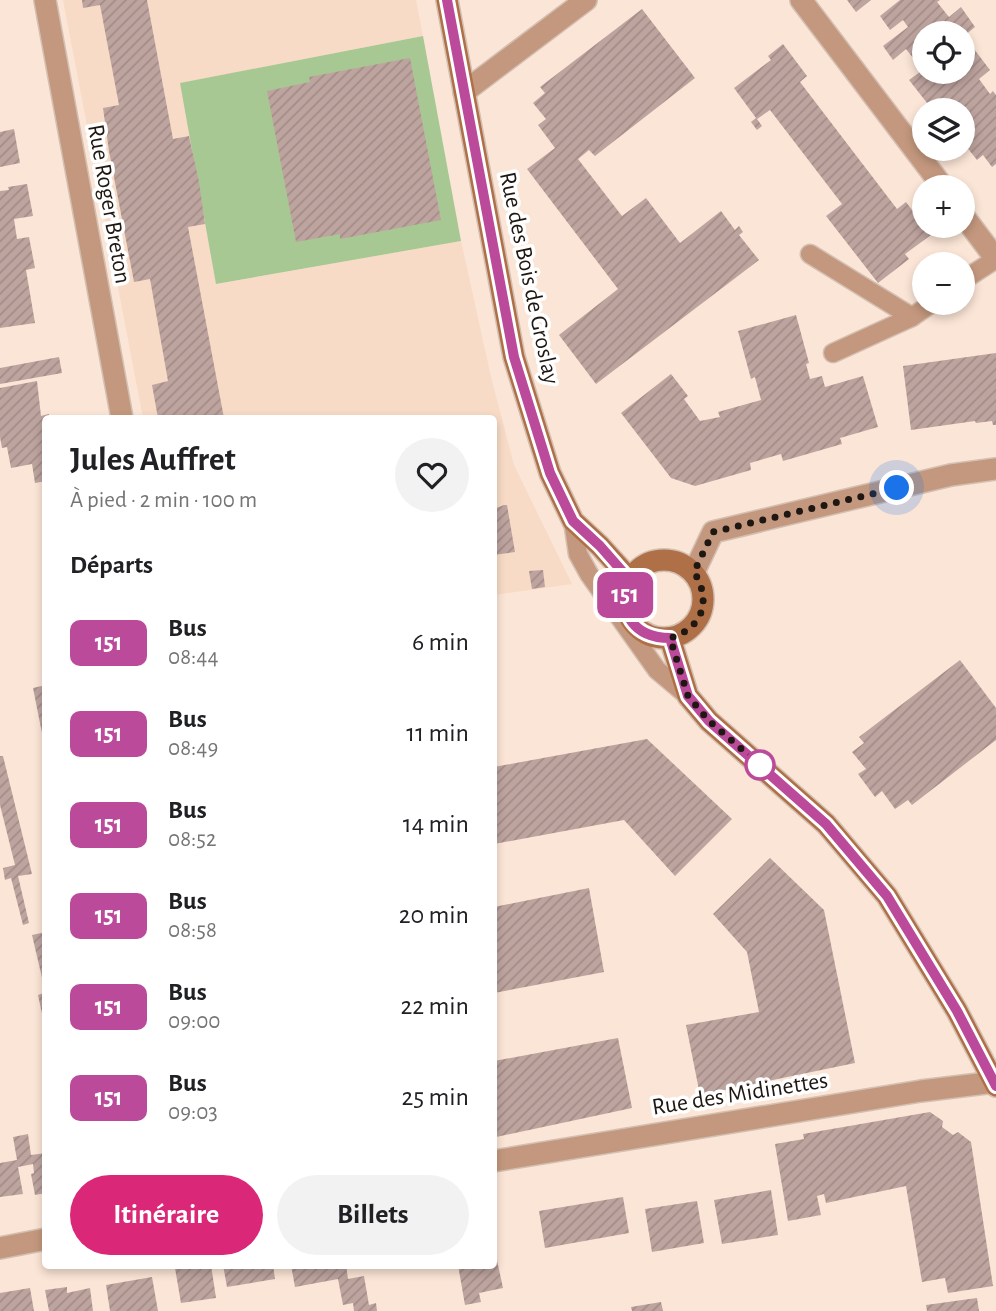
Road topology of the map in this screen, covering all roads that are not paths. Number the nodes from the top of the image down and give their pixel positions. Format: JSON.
{"nodes":[{"id":1,"x":45,"y":0,"type":"edge"},
{"id":2,"x":447,"y":0,"type":"edge"},
{"id":3,"x":586,"y":0,"type":"edge"},
{"id":4,"x":801,"y":0,"type":"edge"},
{"id":5,"x":464,"y":92,"type":"junction"},
{"id":6,"x":934,"y":175,"type":"edge"},
{"id":7,"x":975,"y":231,"type":"edge"},
{"id":8,"x":810,"y":254,"type":"dead end"},
{"id":9,"x":996,"y":259,"type":"edge"},
{"id":10,"x":975,"y":273,"type":"edge"},
{"id":11,"x":915,"y":315,"type":"edge"},
{"id":12,"x":912,"y":317,"type":"junction"},
{"id":13,"x":833,"y":353,"type":"dead end"},
{"id":14,"x":120,"y":415,"type":"edge"},
{"id":15,"x":996,"y":469,"type":"edge"},
{"id":16,"x":573,"y":521,"type":"junction"},
{"id":17,"x":694,"y":572,"type":"junction"},
{"id":18,"x":629,"y":579,"type":"junction"},
{"id":19,"x":670,"y":638,"type":"junction"},
{"id":20,"x":688,"y":696,"type":"junction"},
{"id":21,"x":996,"y":1083,"type":"edge"},
{"id":22,"x":497,"y":1161,"type":"edge"},
{"id":23,"x":42,"y":1240,"type":"edge"},
{"id":24,"x":0,"y":1248,"type":"edge"}],
"edges":[{"from":1,"to":14,"type":"street","name":"Rue Roger Breton"},
{"from":2,"to":5,"type":"street","name":"Rue des Bois de Groslay"},
{"from":3,"to":5,"type":"street"},
{"from":4,"to":6,"type":"street"},
{"from":5,"to":16,"type":"street","name":"Rue des Bois de Groslay"},
{"from":7,"to":9,"type":"street"},
{"from":8,"to":12,"type":"lane"},
{"from":9,"to":10,"type":"lane"},
{"from":11,"to":12,"type":"lane"},
{"from":12,"to":13,"type":"lane"},
{"from":15,"to":17,"type":"street"},
{"from":16,"to":18,"type":"street","name":"Rue des Bois de Groslay"},
{"from":16,"to":20,"type":"lane"},
{"from":17,"to":18,"type":"street"},
{"from":17,"to":19,"type":"street"},
{"from":18,"to":19,"type":"street"},
{"from":19,"to":20,"type":"street"},
{"from":20,"to":21,"type":"street"},
{"from":21,"to":22,"type":"street","name":"Rue des Midinettes"},
{"from":23,"to":24,"type":"street"}]}
